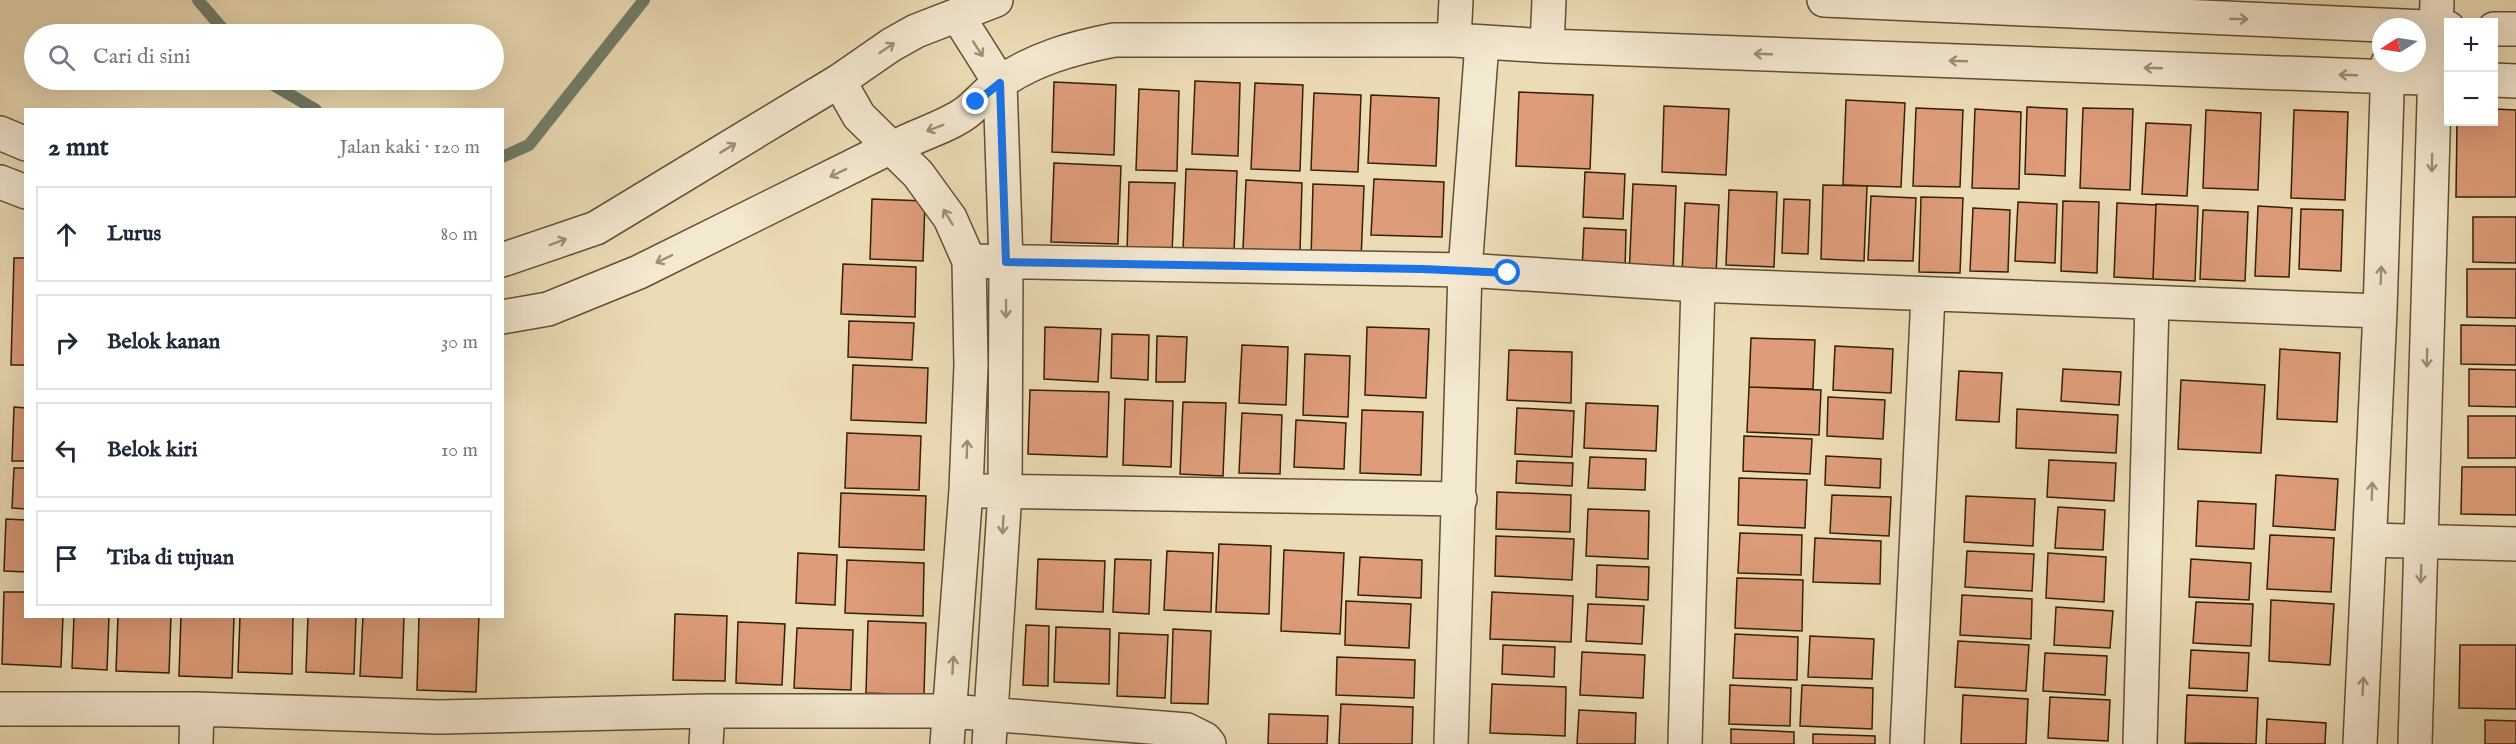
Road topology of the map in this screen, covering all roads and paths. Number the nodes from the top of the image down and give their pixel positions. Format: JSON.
{"nodes":[{"id":1,"x":996,"y":0,"type":"edge"},
{"id":2,"x":1456,"y":0,"type":"edge"},
{"id":3,"x":1549,"y":0,"type":"edge"},
{"id":4,"x":1824,"y":0,"type":"edge"},
{"id":5,"x":1993,"y":4,"type":"edge"},
{"id":6,"x":2121,"y":7,"type":"edge"},
{"id":7,"x":957,"y":15,"type":"junction"},
{"id":8,"x":2391,"y":18,"type":"edge"},
{"id":9,"x":2440,"y":18,"type":"edge"},
{"id":10,"x":2498,"y":29,"type":"edge"},
{"id":11,"x":2516,"y":29,"type":"edge"},
{"id":12,"x":1468,"y":41,"type":"junction"},
{"id":13,"x":1547,"y":46,"type":"junction"},
{"id":14,"x":2372,"y":70,"type":"edge"},
{"id":15,"x":2387,"y":72,"type":"edge"},
{"id":16,"x":2399,"y":72,"type":"edge"},
{"id":17,"x":2441,"y":79,"type":"edge"},
{"id":18,"x":2498,"y":80,"type":"edge"},
{"id":19,"x":839,"y":81,"type":"junction"},
{"id":20,"x":2516,"y":81,"type":"edge"},
{"id":21,"x":1000,"y":83,"type":"junction"},
{"id":22,"x":0,"y":134,"type":"edge"},
{"id":23,"x":24,"y":143,"type":"edge"},
{"id":24,"x":891,"y":147,"type":"junction"},
{"id":25,"x":504,"y":259,"type":"edge"},
{"id":26,"x":969,"y":261,"type":"junction"},
{"id":27,"x":1006,"y":262,"type":"junction"},
{"id":28,"x":1466,"y":270,"type":"junction"},
{"id":29,"x":1698,"y":285,"type":"junction"},
{"id":30,"x":1928,"y":295,"type":"junction"},
{"id":31,"x":2152,"y":303,"type":"junction"},
{"id":32,"x":2379,"y":311,"type":"junction"},
{"id":33,"x":504,"y":317,"type":"edge"},
{"id":34,"x":966,"y":490,"type":"junction"},
{"id":35,"x":1005,"y":492,"type":"junction"},
{"id":36,"x":1460,"y":500,"type":"junction"},
{"id":37,"x":2370,"y":540,"type":"junction"},
{"id":38,"x":2422,"y":542,"type":"junction"},
{"id":39,"x":2516,"y":544,"type":"edge"},
{"id":40,"x":0,"y":709,"type":"edge"},
{"id":41,"x":197,"y":709,"type":"junction"},
{"id":42,"x":708,"y":711,"type":"junction"},
{"id":43,"x":950,"y":711,"type":"junction"},
{"id":44,"x":990,"y":729,"type":"edge"},
{"id":45,"x":439,"y":731,"type":"edge"},
{"id":46,"x":196,"y":744,"type":"edge"},
{"id":47,"x":706,"y":744,"type":"edge"},
{"id":48,"x":947,"y":744,"type":"edge"},
{"id":49,"x":1209,"y":744,"type":"edge"},
{"id":50,"x":1451,"y":744,"type":"edge"},
{"id":51,"x":1685,"y":744,"type":"edge"},
{"id":52,"x":1907,"y":744,"type":"edge"},
{"id":53,"x":2140,"y":744,"type":"edge"},
{"id":54,"x":2360,"y":744,"type":"edge"},
{"id":55,"x":2415,"y":744,"type":"edge"}],
"edges":[{"from":1,"to":7,"type":"street"},
{"from":2,"to":12,"type":"street"},
{"from":3,"to":13,"type":"street"},
{"from":4,"to":5,"type":"street"},
{"from":5,"to":6,"type":"street"},
{"from":6,"to":8,"type":"street","one_way":true},
{"from":19,"to":7,"type":"street","one_way":true},
{"from":7,"to":21,"type":"street","one_way":true},
{"from":9,"to":17,"type":"street"},
{"from":10,"to":11,"type":"street"},
{"from":12,"to":13,"type":"street"},
{"from":12,"to":21,"type":"street"},
{"from":12,"to":28,"type":"street"},
{"from":14,"to":13,"type":"street","one_way":true},
{"from":32,"to":15,"type":"street","one_way":true},
{"from":16,"to":17,"type":"street"},
{"from":17,"to":38,"type":"street","one_way":true},
{"from":18,"to":20,"type":"street"},
{"from":19,"to":24,"type":"street"},
{"from":25,"to":19,"type":"street","one_way":true},
{"from":21,"to":24,"type":"street","one_way":true},
{"from":21,"to":27,"type":"street"},
{"from":22,"to":23,"type":"street"},
{"from":26,"to":24,"type":"street","one_way":true},
{"from":24,"to":33,"type":"street","one_way":true},
{"from":26,"to":27,"type":"street"},
{"from":34,"to":26,"type":"street","one_way":true},
{"from":27,"to":28,"type":"street"},
{"from":27,"to":35,"type":"street","one_way":true},
{"from":28,"to":29,"type":"street"},
{"from":28,"to":36,"type":"street"},
{"from":29,"to":30,"type":"street"},
{"from":29,"to":51,"type":"street"},
{"from":30,"to":31,"type":"street"},
{"from":30,"to":52,"type":"street"},
{"from":31,"to":32,"type":"street"},
{"from":31,"to":53,"type":"street"},
{"from":37,"to":32,"type":"street","one_way":true},
{"from":34,"to":35,"type":"street"},
{"from":43,"to":34,"type":"street","one_way":true},
{"from":35,"to":36,"type":"street"},
{"from":35,"to":44,"type":"street","one_way":true},
{"from":36,"to":50,"type":"street"},
{"from":37,"to":38,"type":"street"},
{"from":54,"to":37,"type":"street","one_way":true},
{"from":38,"to":39,"type":"street"},
{"from":38,"to":55,"type":"street","one_way":true},
{"from":40,"to":41,"type":"street"},
{"from":41,"to":45,"type":"street"},
{"from":41,"to":46,"type":"street"},
{"from":42,"to":43,"type":"street"},
{"from":42,"to":45,"type":"street"},
{"from":42,"to":47,"type":"street"},
{"from":43,"to":44,"type":"street"},
{"from":43,"to":48,"type":"street"},
{"from":44,"to":49,"type":"street"}]}
